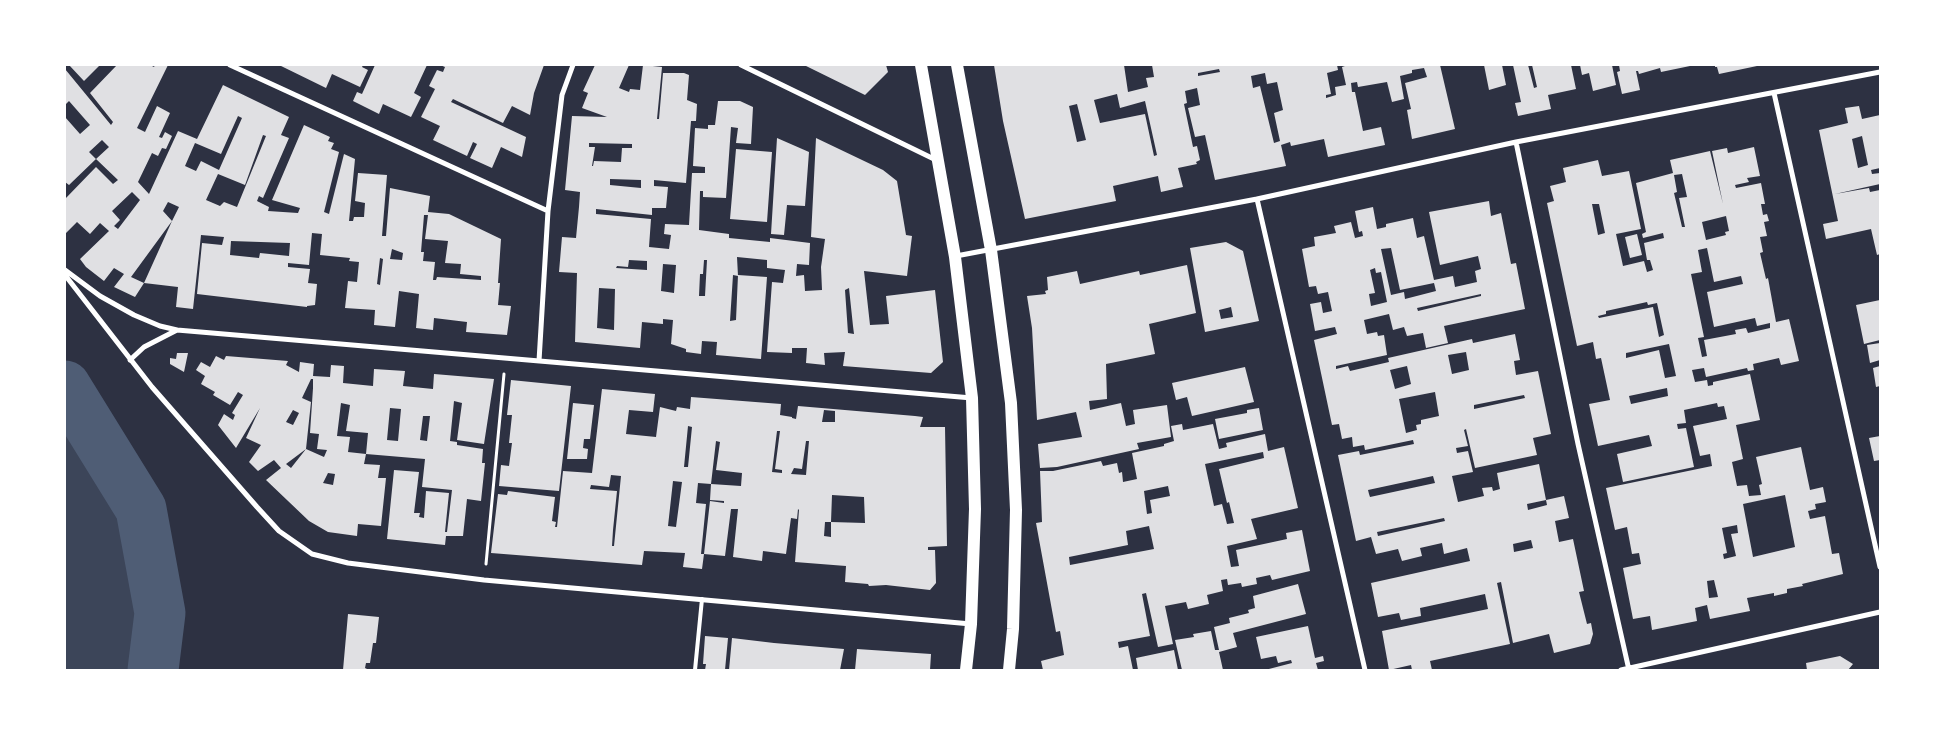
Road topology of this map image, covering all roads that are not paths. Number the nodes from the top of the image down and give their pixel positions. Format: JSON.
{"nodes":[{"id":1,"x":230,"y":65,"type":"edge"},
{"id":2,"x":573,"y":65,"type":"edge"},
{"id":3,"x":741,"y":65,"type":"edge"},
{"id":4,"x":921,"y":65,"type":"edge"},
{"id":5,"x":957,"y":65,"type":"edge"},
{"id":6,"x":1880,"y":72,"type":"edge"},
{"id":7,"x":1774,"y":94,"type":"junction"},
{"id":8,"x":1516,"y":142,"type":"junction"},
{"id":9,"x":936,"y":160,"type":"junction"},
{"id":10,"x":1257,"y":199,"type":"junction"},
{"id":11,"x":548,"y":211,"type":"junction"},
{"id":12,"x":991,"y":250,"type":"junction"},
{"id":13,"x":955,"y":256,"type":"junction"},
{"id":14,"x":65,"y":270,"type":"edge"},
{"id":15,"x":65,"y":275,"type":"edge"},
{"id":16,"x":176,"y":330,"type":"junction"},
{"id":17,"x":130,"y":360,"type":"junction"},
{"id":18,"x":539,"y":361,"type":"junction"},
{"id":19,"x":972,"y":398,"type":"junction"},
{"id":20,"x":1880,"y":567,"type":"edge"},
{"id":21,"x":702,"y":599,"type":"junction"},
{"id":22,"x":1880,"y":612,"type":"edge"},
{"id":23,"x":971,"y":624,"type":"junction"},
{"id":24,"x":1629,"y":669,"type":"edge"},
{"id":25,"x":696,"y":670,"type":"edge"},
{"id":26,"x":966,"y":670,"type":"edge"},
{"id":27,"x":1009,"y":670,"type":"edge"},
{"id":28,"x":1366,"y":670,"type":"edge"},
{"id":29,"x":1621,"y":670,"type":"edge"}],
"edges":[{"from":1,"to":11,"type":"street"},
{"from":2,"to":11,"type":"street"},
{"from":3,"to":9,"type":"street"},
{"from":4,"to":9,"type":"main road"},
{"from":5,"to":12,"type":"main road"},
{"from":6,"to":7,"type":"street"},
{"from":7,"to":8,"type":"street"},
{"from":7,"to":20,"type":"street"},
{"from":8,"to":10,"type":"street"},
{"from":8,"to":24,"type":"street"},
{"from":9,"to":13,"type":"main road"},
{"from":10,"to":12,"type":"street"},
{"from":10,"to":28,"type":"street"},
{"from":11,"to":18,"type":"street"},
{"from":12,"to":13,"type":"street"},
{"from":12,"to":27,"type":"main road"},
{"from":13,"to":19,"type":"main road"},
{"from":14,"to":16,"type":"street"},
{"from":15,"to":17,"type":"street"},
{"from":16,"to":17,"type":"street"},
{"from":16,"to":18,"type":"street"},
{"from":17,"to":21,"type":"street"},
{"from":18,"to":19,"type":"street"},
{"from":19,"to":23,"type":"main road"},
{"from":21,"to":23,"type":"street"},
{"from":21,"to":25,"type":"lane"},
{"from":22,"to":24,"type":"street"},
{"from":23,"to":26,"type":"main road"},
{"from":24,"to":29,"type":"street"}]}
